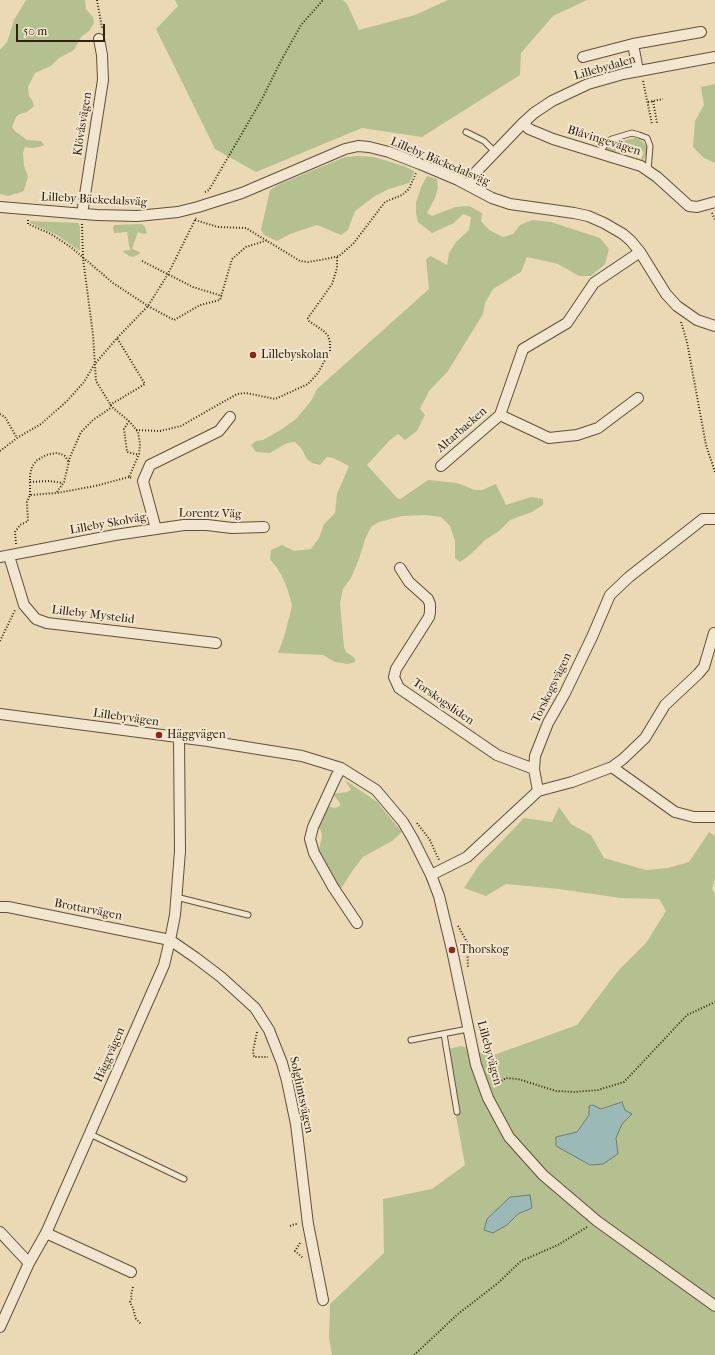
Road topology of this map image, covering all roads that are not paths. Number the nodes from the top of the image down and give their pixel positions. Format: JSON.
{"nodes":[{"id":1,"x":701,"y":32,"type":"dead end"},
{"id":2,"x":99,"y":39,"type":"road end"},
{"id":3,"x":633,"y":44,"type":"junction"},
{"id":4,"x":715,"y":57,"type":"edge"},
{"id":5,"x":583,"y":58,"type":"dead end"},
{"id":6,"x":640,"y":71,"type":"junction"},
{"id":7,"x":523,"y":123,"type":"junction"},
{"id":8,"x":466,"y":132,"type":"dead end"},
{"id":9,"x":495,"y":152,"type":"junction"},
{"id":10,"x":601,"y":154,"type":"junction"},
{"id":11,"x":648,"y":171,"type":"junction"},
{"id":12,"x":468,"y":186,"type":"junction"},
{"id":13,"x":715,"y":202,"type":"edge"},
{"id":14,"x":0,"y":207,"type":"edge"},
{"id":15,"x":82,"y":214,"type":"junction"},
{"id":16,"x":640,"y":252,"type":"junction"},
{"id":17,"x":715,"y":326,"type":"edge"},
{"id":18,"x":638,"y":398,"type":"dead end"},
{"id":19,"x":500,"y":415,"type":"junction"},
{"id":20,"x":230,"y":417,"type":"dead end"},
{"id":21,"x":441,"y":466,"type":"dead end"},
{"id":22,"x":715,"y":520,"type":"edge"},
{"id":23,"x":264,"y":527,"type":"dead end"},
{"id":24,"x":156,"y":529,"type":"junction"},
{"id":25,"x":8,"y":556,"type":"edge"},
{"id":26,"x":400,"y":568,"type":"dead end"},
{"id":27,"x":714,"y":633,"type":"dead end"},
{"id":28,"x":216,"y":643,"type":"dead end"},
{"id":29,"x":0,"y":714,"type":"edge"},
{"id":30,"x":179,"y":738,"type":"junction"},
{"id":31,"x":612,"y":767,"type":"junction"},
{"id":32,"x":341,"y":768,"type":"junction"},
{"id":33,"x":534,"y":770,"type":"junction"},
{"id":34,"x":538,"y":790,"type":"junction"},
{"id":35,"x":715,"y":817,"type":"edge"},
{"id":36,"x":431,"y":875,"type":"junction"},
{"id":37,"x":176,"y":896,"type":"junction"},
{"id":38,"x":0,"y":907,"type":"edge"},
{"id":39,"x":248,"y":915,"type":"dead end"},
{"id":40,"x":357,"y":923,"type":"dead end"},
{"id":41,"x":170,"y":940,"type":"junction"},
{"id":42,"x":468,"y":1029,"type":"junction"},
{"id":43,"x":444,"y":1034,"type":"junction"},
{"id":44,"x":411,"y":1040,"type":"dead end"},
{"id":45,"x":457,"y":1112,"type":"dead end"},
{"id":46,"x":90,"y":1134,"type":"junction"},
{"id":47,"x":184,"y":1179,"type":"dead end"},
{"id":48,"x":0,"y":1232,"type":"edge"},
{"id":49,"x":46,"y":1233,"type":"junction"},
{"id":50,"x":29,"y":1263,"type":"junction"},
{"id":51,"x":131,"y":1272,"type":"dead end"},
{"id":52,"x":323,"y":1300,"type":"dead end"},
{"id":53,"x":715,"y":1306,"type":"edge"},
{"id":54,"x":2,"y":1314,"type":"edge"},
{"id":55,"x":0,"y":1327,"type":"edge"}],
"edges":[{"from":1,"to":3,"type":"street"},
{"from":2,"to":15,"type":"street","name":"Klövåsvägen"},
{"from":3,"to":5,"type":"street"},
{"from":3,"to":6,"type":"street"},
{"from":4,"to":6,"type":"street","name":"Lillebydalen"},
{"from":6,"to":7,"type":"street","name":"Lillebydalen"},
{"from":7,"to":9,"type":"street","name":"Lillebydalen"},
{"from":7,"to":10,"type":"street","name":"Blåvingevägen"},
{"from":8,"to":9,"type":"lane"},
{"from":9,"to":12,"type":"street","name":"Lillebydalen"},
{"from":10,"to":11,"type":"street","name":"Blåvingevägen"},
{"from":10,"to":11,"type":"lane"},
{"from":11,"to":13,"type":"street","name":"Blåvingevägen"},
{"from":12,"to":15,"type":"street","name":"Lilleby Bäckedalsväg"},
{"from":12,"to":16,"type":"street","name":"Lilleby Bäckedalsväg"},
{"from":14,"to":15,"type":"street","name":"Lilleby Bäckedalsväg"},
{"from":16,"to":17,"type":"street","name":"Lilleby Bäckedalsväg"},
{"from":16,"to":19,"type":"street","name":"Altarbacken"},
{"from":18,"to":19,"type":"street","name":"Altarbacken"},
{"from":19,"to":21,"type":"street","name":"Altarbacken"},
{"from":20,"to":24,"type":"street","name":"Lilleby Skolväg"},
{"from":22,"to":33,"type":"street","name":"Torskogsvägen"},
{"from":23,"to":24,"type":"street","name":"Lorentz Väg"},
{"from":24,"to":25,"type":"street","name":"Lilleby Skolväg"},
{"from":25,"to":28,"type":"street","name":"Lilleby Mystelid"},
{"from":26,"to":33,"type":"street","name":"Torskogsliden"},
{"from":27,"to":31,"type":"street"},
{"from":29,"to":30,"type":"street","name":"Lillebyvägen"},
{"from":30,"to":32,"type":"street","name":"Lillebyvägen"},
{"from":30,"to":37,"type":"street","name":"Häggvägen"},
{"from":31,"to":34,"type":"street"},
{"from":31,"to":35,"type":"street"},
{"from":32,"to":36,"type":"street","name":"Lillebyvägen"},
{"from":32,"to":40,"type":"street"},
{"from":33,"to":34,"type":"street","name":"Torskogsvägen"},
{"from":34,"to":36,"type":"street"},
{"from":36,"to":42,"type":"street","name":"Lillebyvägen"},
{"from":37,"to":39,"type":"lane"},
{"from":37,"to":41,"type":"street","name":"Häggvägen"},
{"from":38,"to":41,"type":"street","name":"Brottarvägen"},
{"from":41,"to":46,"type":"street","name":"Häggvägen"},
{"from":41,"to":52,"type":"street","name":"Solglimtsvägen"},
{"from":42,"to":43,"type":"lane"},
{"from":42,"to":53,"type":"street","name":"Lillebyvägen"},
{"from":43,"to":44,"type":"lane"},
{"from":43,"to":45,"type":"lane"},
{"from":46,"to":47,"type":"lane"},
{"from":46,"to":49,"type":"street","name":"Häggvägen"},
{"from":48,"to":50,"type":"street"},
{"from":49,"to":50,"type":"street","name":"Häggvägen"},
{"from":49,"to":51,"type":"street"},
{"from":50,"to":54,"type":"street","name":"Häggvägen"},
{"from":54,"to":55,"type":"street","name":"Häggvägen"}]}
